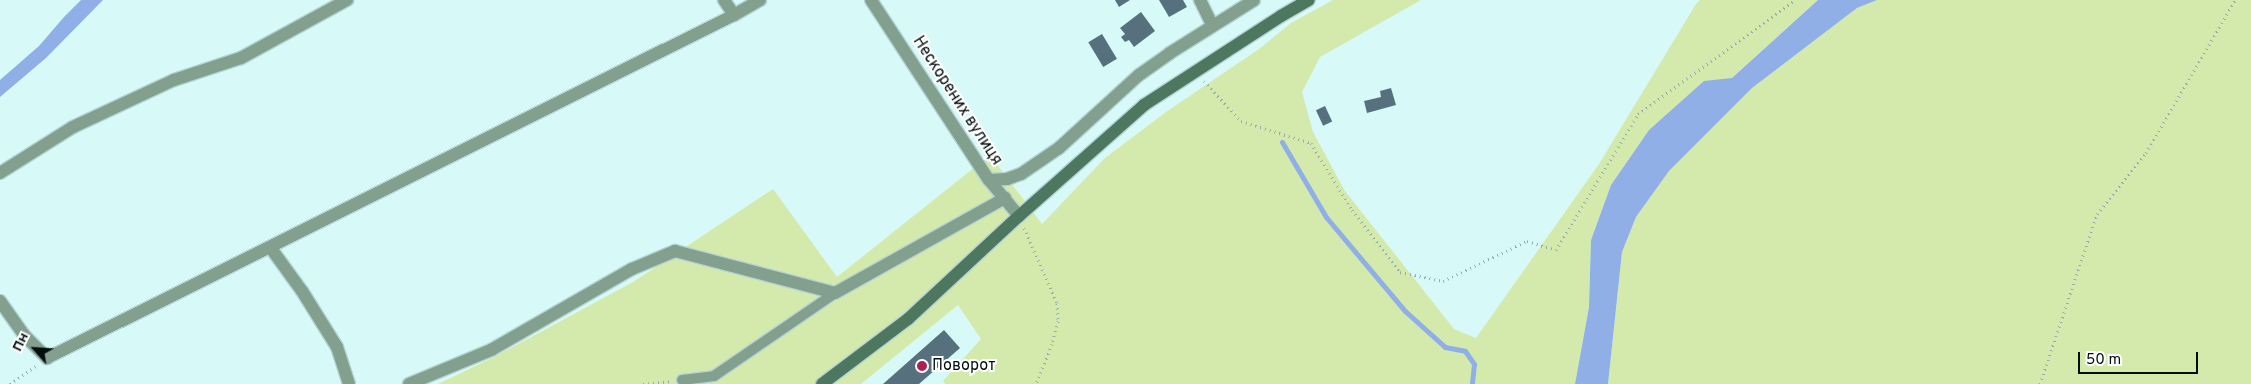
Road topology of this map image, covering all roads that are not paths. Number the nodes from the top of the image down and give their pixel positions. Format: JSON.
{"nodes":[{"id":1,"x":347,"y":0,"type":"edge"},
{"id":2,"x":724,"y":0,"type":"edge"},
{"id":3,"x":760,"y":0,"type":"edge"},
{"id":4,"x":871,"y":0,"type":"edge"},
{"id":5,"x":1200,"y":0,"type":"edge"},
{"id":6,"x":1254,"y":0,"type":"edge"},
{"id":7,"x":1309,"y":0,"type":"edge"},
{"id":8,"x":734,"y":15,"type":"junction"},
{"id":9,"x":1212,"y":25,"type":"junction"},
{"id":10,"x":0,"y":173,"type":"edge"},
{"id":11,"x":989,"y":180,"type":"junction"},
{"id":12,"x":1005,"y":198,"type":"junction"},
{"id":13,"x":1019,"y":216,"type":"junction"},
{"id":14,"x":270,"y":247,"type":"junction"},
{"id":15,"x":835,"y":293,"type":"junction"},
{"id":16,"x":0,"y":301,"type":"edge"},
{"id":17,"x":682,"y":380,"type":"road end"},
{"id":18,"x":349,"y":384,"type":"edge"},
{"id":19,"x":409,"y":384,"type":"edge"},
{"id":20,"x":822,"y":384,"type":"edge"}],
"edges":[{"from":1,"to":10,"type":"street"},
{"from":2,"to":8,"type":"street"},
{"from":3,"to":8,"type":"street"},
{"from":4,"to":11,"type":"street","name":"Нескорених вулиця"},
{"from":5,"to":9,"type":"street"},
{"from":6,"to":9,"type":"street"},
{"from":7,"to":13,"type":"main road"},
{"from":8,"to":14,"type":"street"},
{"from":9,"to":11,"type":"street"},
{"from":11,"to":12,"type":"street","name":"Нескорених вулиця"},
{"from":12,"to":13,"type":"street","name":"Нескорених вулиця"},
{"from":12,"to":15,"type":"street"},
{"from":13,"to":20,"type":"main road"},
{"from":14,"to":16,"type":"street"},
{"from":14,"to":18,"type":"street"},
{"from":15,"to":17,"type":"lane"},
{"from":15,"to":19,"type":"street"}]}
